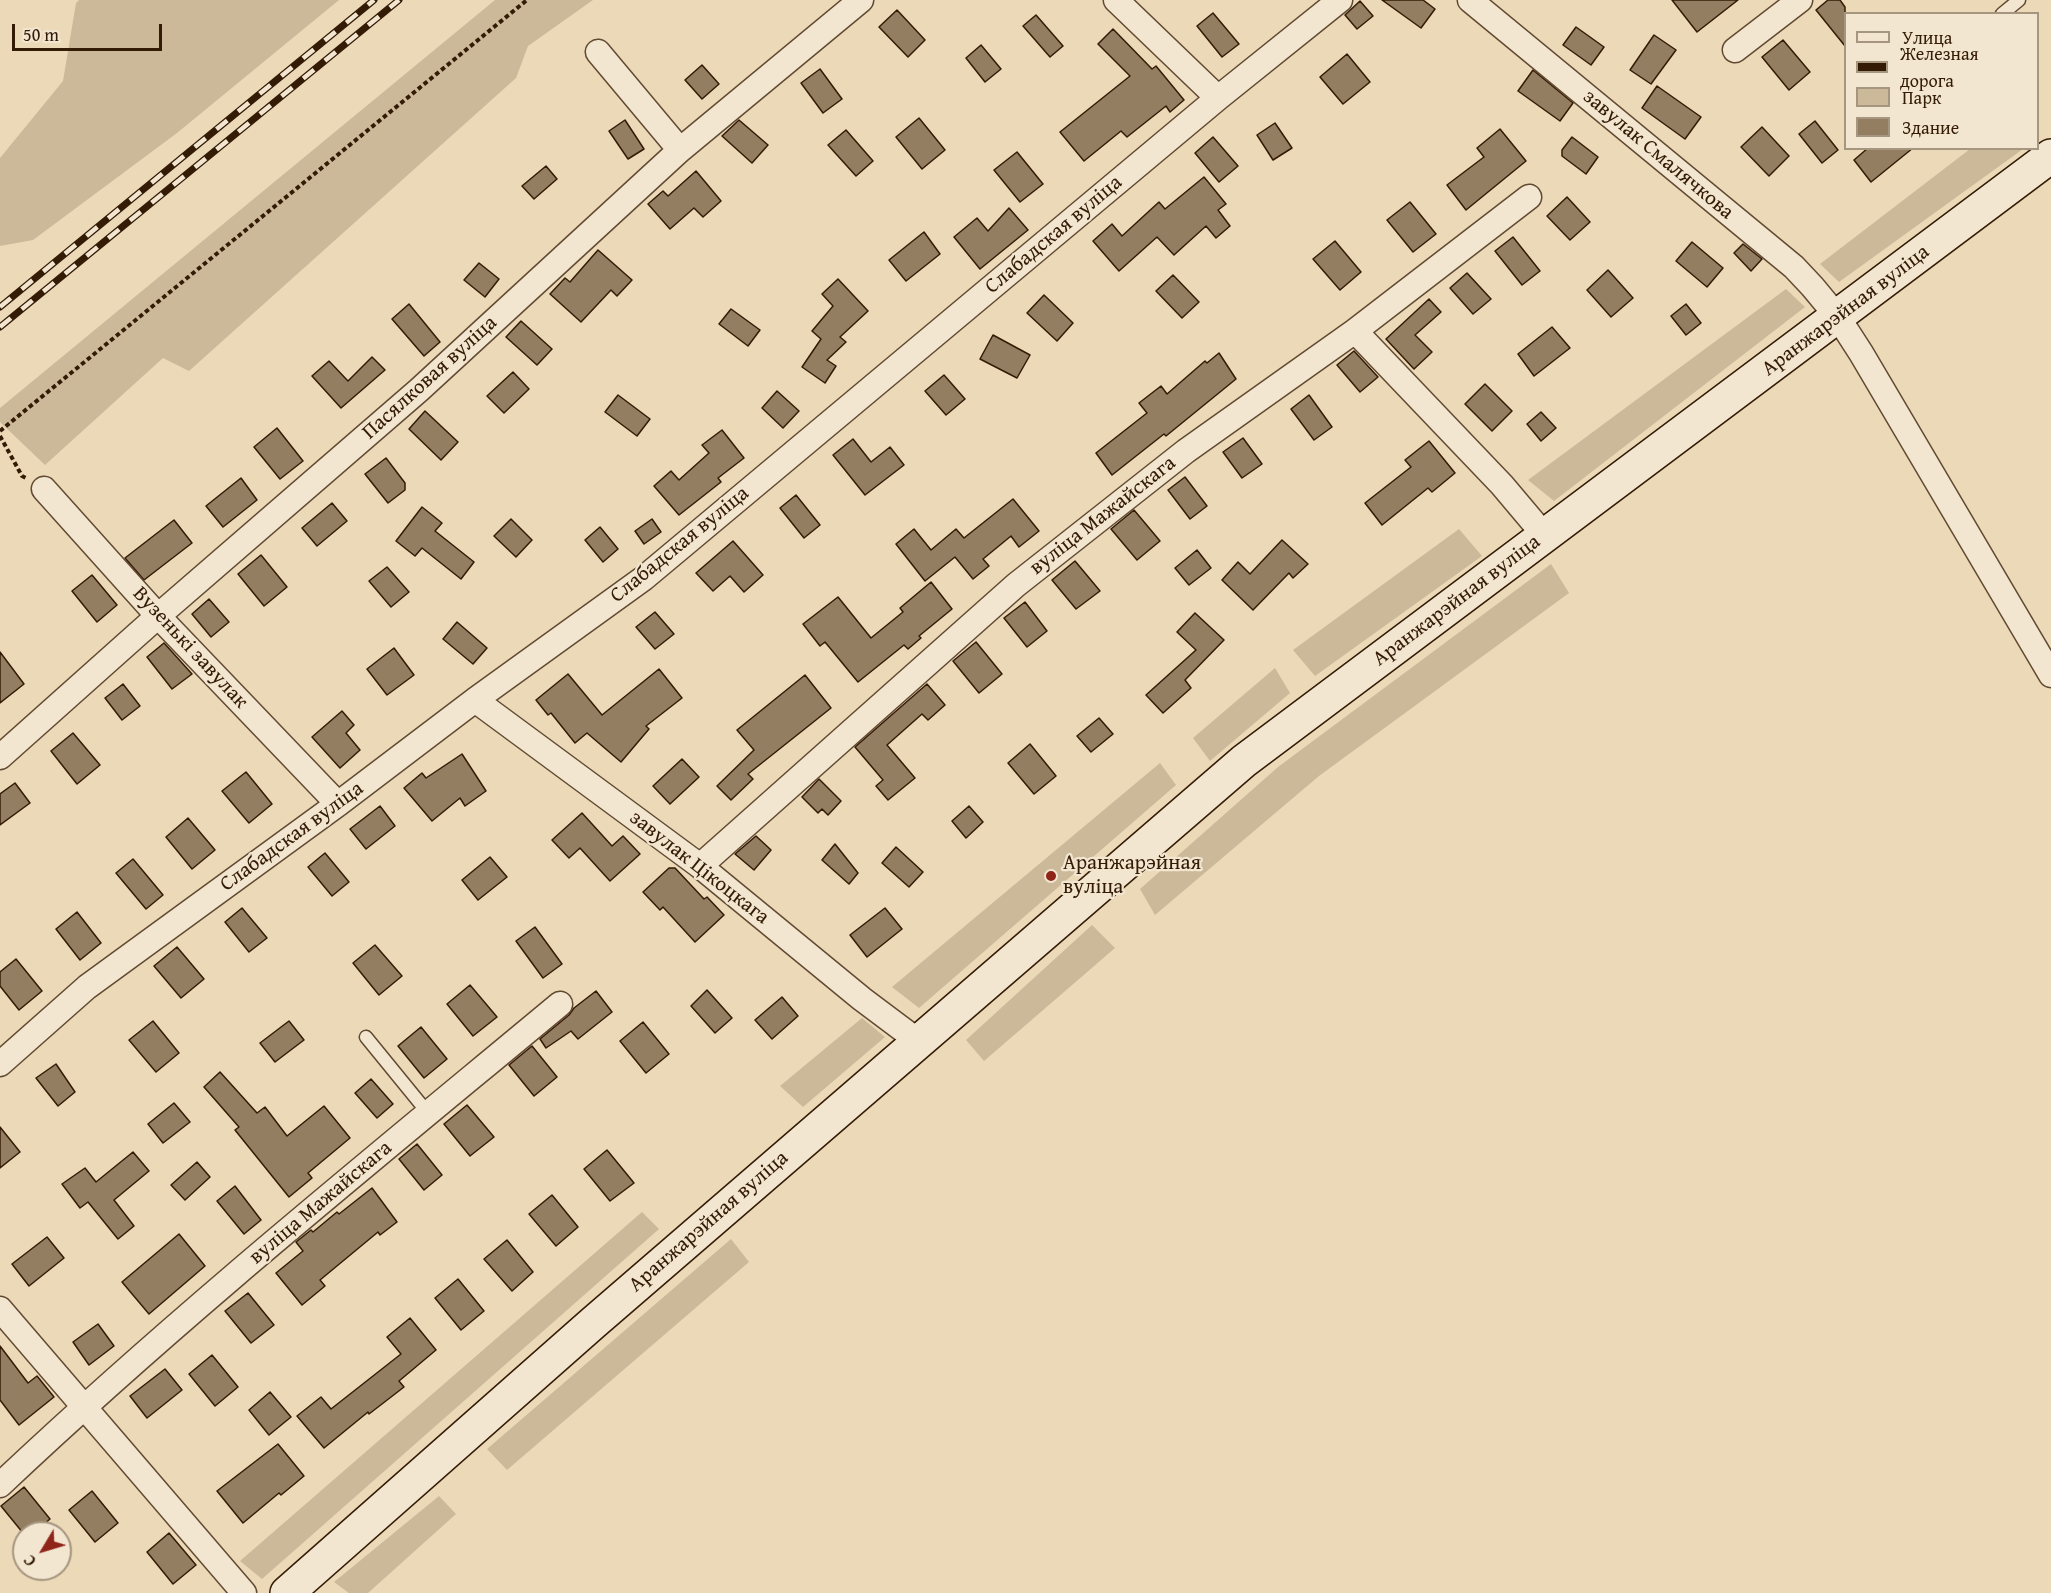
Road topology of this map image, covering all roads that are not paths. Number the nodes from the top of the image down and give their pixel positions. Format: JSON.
{"nodes":[{"id":1,"x":861,"y":0,"type":"edge"},
{"id":2,"x":1116,"y":0,"type":"edge"},
{"id":3,"x":1340,"y":0,"type":"edge"},
{"id":4,"x":1470,"y":0,"type":"edge"},
{"id":5,"x":1800,"y":0,"type":"edge"},
{"id":6,"x":2019,"y":0,"type":"edge"},
{"id":7,"x":2004,"y":12,"type":"edge"},
{"id":8,"x":1735,"y":50,"type":"dead end"},
{"id":9,"x":598,"y":52,"type":"dead end"},
{"id":10,"x":1218,"y":98,"type":"junction"},
{"id":11,"x":680,"y":150,"type":"junction"},
{"id":12,"x":2049,"y":152,"type":"edge"},
{"id":13,"x":1529,"y":197,"type":"dead end"},
{"id":14,"x":1839,"y":317,"type":"junction"},
{"id":15,"x":1355,"y":331,"type":"junction"},
{"id":16,"x":44,"y":489,"type":"road end"},
{"id":17,"x":1545,"y":536,"type":"junction"},
{"id":18,"x":158,"y":616,"type":"junction"},
{"id":19,"x":2051,"y":675,"type":"edge"},
{"id":20,"x":475,"y":700,"type":"junction"},
{"id":21,"x":0,"y":757,"type":"edge"},
{"id":22,"x":338,"y":804,"type":"junction"},
{"id":23,"x":700,"y":866,"type":"junction"},
{"id":24,"x":560,"y":1004,"type":"dead end"},
{"id":25,"x":366,"y":1036,"type":"dead end"},
{"id":26,"x":918,"y":1041,"type":"junction"},
{"id":27,"x":0,"y":1064,"type":"edge"},
{"id":28,"x":428,"y":1113,"type":"junction"},
{"id":29,"x":0,"y":1309,"type":"edge"},
{"id":30,"x":84,"y":1406,"type":"junction"},
{"id":31,"x":0,"y":1485,"type":"edge"},
{"id":32,"x":244,"y":1593,"type":"edge"},
{"id":33,"x":287,"y":1593,"type":"edge"}],
"edges":[{"from":1,"to":11,"type":"street","name":"Пасялковая вуліца"},
{"from":2,"to":10,"type":"street"},
{"from":3,"to":10,"type":"street","name":"Слабадская вуліца"},
{"from":4,"to":14,"type":"street","name":"завулак Смалячкова"},
{"from":5,"to":8,"type":"street"},
{"from":6,"to":7,"type":"lane"},
{"from":9,"to":11,"type":"street"},
{"from":10,"to":20,"type":"street","name":"Слабадская вуліца"},
{"from":11,"to":18,"type":"street","name":"Пасялковая вуліца"},
{"from":12,"to":14,"type":"main road","name":"Аранжарэйная вуліца"},
{"from":13,"to":15,"type":"street","name":"вуліца Мажайскага"},
{"from":14,"to":17,"type":"main road","name":"Аранжарэйная вуліца"},
{"from":14,"to":19,"type":"street","name":"завулак Смалячкова"},
{"from":15,"to":17,"type":"street"},
{"from":15,"to":23,"type":"street","name":"вуліца Мажайскага"},
{"from":16,"to":18,"type":"street","name":"Вузенькі завулак"},
{"from":17,"to":26,"type":"main road","name":"Аранжарэйная вуліца"},
{"from":18,"to":21,"type":"street","name":"Пасялковая вуліца"},
{"from":18,"to":22,"type":"street","name":"Вузенькі завулак"},
{"from":20,"to":22,"type":"street","name":"Слабадская вуліца"},
{"from":20,"to":23,"type":"street","name":"завулак Цікоцкага"},
{"from":22,"to":27,"type":"street","name":"Слабадская вуліца"},
{"from":23,"to":26,"type":"street","name":"завулак Цікоцкага"},
{"from":24,"to":28,"type":"street","name":"вуліца Мажайскага"},
{"from":25,"to":28,"type":"lane"},
{"from":26,"to":33,"type":"main road","name":"Аранжарэйная вуліца"},
{"from":28,"to":30,"type":"street","name":"вуліца Мажайскага"},
{"from":29,"to":30,"type":"street"},
{"from":30,"to":31,"type":"street","name":"вуліца Мажайскага"},
{"from":30,"to":32,"type":"street"}]}
